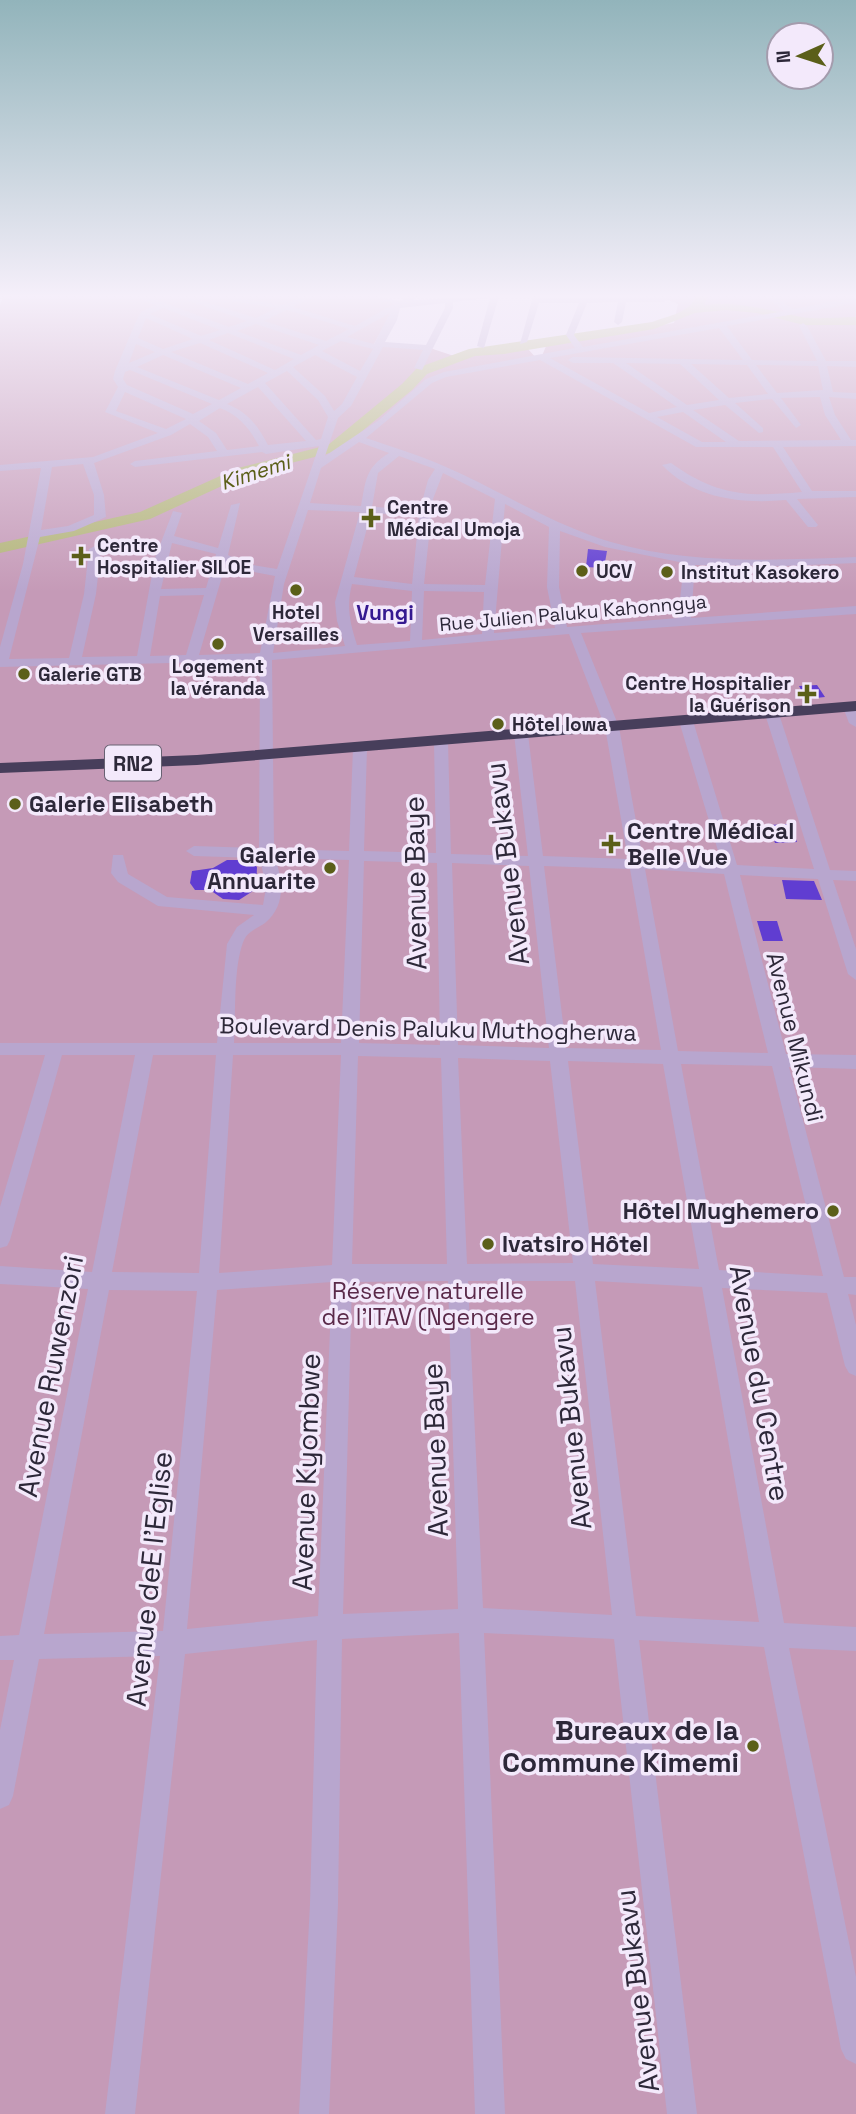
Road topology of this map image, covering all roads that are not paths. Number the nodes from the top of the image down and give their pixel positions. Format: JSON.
{"nodes":[{"id":1,"x":118,"y":395,"type":"edge"},
{"id":2,"x":140,"y":395,"type":"edge"},
{"id":3,"x":202,"y":395,"type":"edge"},
{"id":4,"x":237,"y":395,"type":"edge"},
{"id":5,"x":270,"y":395,"type":"edge"},
{"id":6,"x":318,"y":395,"type":"edge"},
{"id":7,"x":351,"y":395,"type":"edge"},
{"id":8,"x":413,"y":395,"type":"edge"},
{"id":9,"x":610,"y":395,"type":"edge"},
{"id":10,"x":666,"y":395,"type":"edge"},
{"id":11,"x":722,"y":395,"type":"edge"},
{"id":12,"x":774,"y":395,"type":"junction"},
{"id":13,"x":783,"y":395,"type":"edge"},
{"id":14,"x":825,"y":395,"type":"edge"},
{"id":15,"x":730,"y":401,"type":"junction"},
{"id":16,"x":222,"y":403,"type":"junction"},
{"id":17,"x":687,"y":409,"type":"junction"},
{"id":18,"x":649,"y":416,"type":"junction"},
{"id":19,"x":333,"y":417,"type":"junction"},
{"id":20,"x":193,"y":418,"type":"junction"},
{"id":21,"x":796,"y":425,"type":"dead end"},
{"id":22,"x":759,"y":430,"type":"dead end"},
{"id":23,"x":167,"y":433,"type":"junction"},
{"id":24,"x":359,"y":439,"type":"junction"},
{"id":25,"x":852,"y":443,"type":"edge"},
{"id":26,"x":738,"y":446,"type":"junction"},
{"id":27,"x":777,"y":446,"type":"junction"},
{"id":28,"x":265,"y":451,"type":"junction"},
{"id":29,"x":319,"y":451,"type":"junction"},
{"id":30,"x":397,"y":453,"type":"junction"},
{"id":31,"x":225,"y":456,"type":"junction"},
{"id":32,"x":88,"y":462,"type":"junction"},
{"id":33,"x":135,"y":464,"type":"dead end"},
{"id":34,"x":667,"y":465,"type":"dead end"},
{"id":35,"x":47,"y":466,"type":"junction"},
{"id":36,"x":0,"y":468,"type":"edge"},
{"id":37,"x":441,"y":468,"type":"junction"},
{"id":38,"x":808,"y":494,"type":"junction"},
{"id":39,"x":856,"y":494,"type":"edge"},
{"id":40,"x":789,"y":496,"type":"junction"},
{"id":41,"x":500,"y":499,"type":"junction"},
{"id":42,"x":236,"y":505,"type":"dead end"},
{"id":43,"x":304,"y":506,"type":"junction"},
{"id":44,"x":366,"y":511,"type":"junction"},
{"id":45,"x":177,"y":513,"type":"dead end"},
{"id":46,"x":426,"y":513,"type":"junction"},
{"id":47,"x":555,"y":525,"type":"junction"},
{"id":48,"x":813,"y":525,"type":"dead end"},
{"id":49,"x":169,"y":538,"type":"junction"},
{"id":50,"x":34,"y":539,"type":"junction"},
{"id":51,"x":94,"y":549,"type":"dead end"},
{"id":52,"x":223,"y":555,"type":"junction"},
{"id":53,"x":856,"y":560,"type":"edge"},
{"id":54,"x":690,"y":561,"type":"junction"},
{"id":55,"x":282,"y":573,"type":"junction"},
{"id":56,"x":346,"y":580,"type":"junction"},
{"id":57,"x":418,"y":588,"type":"junction"},
{"id":58,"x":490,"y":589,"type":"junction"},
{"id":59,"x":209,"y":591,"type":"junction"},
{"id":60,"x":156,"y":593,"type":"junction"},
{"id":61,"x":856,"y":610,"type":"edge"},
{"id":62,"x":684,"y":622,"type":"junction"},
{"id":63,"x":568,"y":631,"type":"junction"},
{"id":64,"x":488,"y":639,"type":"junction"},
{"id":65,"x":416,"y":646,"type":"junction"},
{"id":66,"x":354,"y":651,"type":"junction"},
{"id":67,"x":266,"y":657,"type":"junction"},
{"id":68,"x":192,"y":658,"type":"junction"},
{"id":69,"x":143,"y":660,"type":"junction"},
{"id":70,"x":75,"y":661,"type":"junction"},
{"id":71,"x":1,"y":663,"type":"edge"},
{"id":72,"x":854,"y":712,"type":"edge"},
{"id":73,"x":772,"y":714,"type":"junction"},
{"id":74,"x":686,"y":721,"type":"junction"},
{"id":75,"x":611,"y":727,"type":"junction"},
{"id":76,"x":521,"y":734,"type":"junction"},
{"id":77,"x":441,"y":741,"type":"junction"},
{"id":78,"x":360,"y":748,"type":"junction"},
{"id":79,"x":267,"y":755,"type":"junction"},
{"id":80,"x":0,"y":768,"type":"edge"},
{"id":81,"x":194,"y":851,"type":"dead end"},
{"id":82,"x":266,"y":854,"type":"junction"},
{"id":83,"x":357,"y":857,"type":"junction"},
{"id":84,"x":118,"y":858,"type":"dead end"},
{"id":85,"x":445,"y":859,"type":"junction"},
{"id":86,"x":538,"y":862,"type":"junction"},
{"id":87,"x":635,"y":864,"type":"junction"},
{"id":88,"x":730,"y":870,"type":"junction"},
{"id":89,"x":824,"y":875,"type":"junction"},
{"id":90,"x":856,"y":876,"type":"edge"},
{"id":91,"x":267,"y":911,"type":"junction"},
{"id":92,"x":856,"y":974,"type":"edge"},
{"id":93,"x":0,"y":1049,"type":"edge"},
{"id":94,"x":223,"y":1049,"type":"junction"},
{"id":95,"x":349,"y":1049,"type":"junction"},
{"id":96,"x":145,"y":1050,"type":"junction"},
{"id":97,"x":55,"y":1051,"type":"junction"},
{"id":98,"x":449,"y":1051,"type":"junction"},
{"id":99,"x":559,"y":1056,"type":"junction"},
{"id":100,"x":670,"y":1058,"type":"junction"},
{"id":101,"x":776,"y":1059,"type":"junction"},
{"id":102,"x":856,"y":1062,"type":"edge"},
{"id":103,"x":0,"y":1240,"type":"edge"},
{"id":104,"x":583,"y":1272,"type":"junction"},
{"id":105,"x":343,"y":1273,"type":"junction"},
{"id":106,"x":457,"y":1273,"type":"junction"},
{"id":107,"x":0,"y":1275,"type":"edge"},
{"id":108,"x":711,"y":1278,"type":"junction"},
{"id":109,"x":99,"y":1281,"type":"junction"},
{"id":110,"x":208,"y":1282,"type":"junction"},
{"id":111,"x":834,"y":1285,"type":"junction"},
{"id":112,"x":856,"y":1286,"type":"edge"},
{"id":113,"x":856,"y":1366,"type":"edge"},
{"id":114,"x":472,"y":1620,"type":"junction"},
{"id":115,"x":330,"y":1627,"type":"junction"},
{"id":116,"x":624,"y":1629,"type":"junction"},
{"id":117,"x":774,"y":1636,"type":"junction"},
{"id":118,"x":856,"y":1639,"type":"edge"},
{"id":119,"x":174,"y":1643,"type":"junction"},
{"id":120,"x":0,"y":1648,"type":"edge"},
{"id":121,"x":28,"y":1649,"type":"junction"},
{"id":122,"x":0,"y":1796,"type":"edge"},
{"id":123,"x":856,"y":2049,"type":"edge"},
{"id":124,"x":120,"y":2114,"type":"edge"},
{"id":125,"x":314,"y":2114,"type":"edge"},
{"id":126,"x":490,"y":2114,"type":"edge"},
{"id":127,"x":682,"y":2114,"type":"edge"}],
"edges":[{"from":1,"to":23,"type":"street"},
{"from":2,"to":20,"type":"street"},
{"from":3,"to":16,"type":"street"},
{"from":4,"to":16,"type":"street"},
{"from":5,"to":29,"type":"street"},
{"from":6,"to":19,"type":"street"},
{"from":7,"to":19,"type":"street"},
{"from":8,"to":24,"type":"street"},
{"from":9,"to":18,"type":"street"},
{"from":10,"to":17,"type":"street"},
{"from":11,"to":15,"type":"street"},
{"from":12,"to":13,"type":"street"},
{"from":12,"to":15,"type":"street"},
{"from":12,"to":21,"type":"street"},
{"from":14,"to":25,"type":"street"},
{"from":15,"to":17,"type":"street"},
{"from":15,"to":22,"type":"street"},
{"from":16,"to":20,"type":"street"},
{"from":16,"to":28,"type":"street"},
{"from":17,"to":18,"type":"street"},
{"from":17,"to":26,"type":"street"},
{"from":18,"to":26,"type":"street"},
{"from":19,"to":29,"type":"street"},
{"from":20,"to":23,"type":"street"},
{"from":20,"to":31,"type":"street"},
{"from":23,"to":32,"type":"street"},
{"from":24,"to":29,"type":"street"},
{"from":24,"to":30,"type":"street"},
{"from":25,"to":27,"type":"street"},
{"from":26,"to":27,"type":"street"},
{"from":27,"to":38,"type":"street"},
{"from":28,"to":29,"type":"street"},
{"from":28,"to":31,"type":"street"},
{"from":29,"to":43,"type":"street"},
{"from":30,"to":37,"type":"street"},
{"from":30,"to":44,"type":"street"},
{"from":31,"to":33,"type":"street"},
{"from":32,"to":35,"type":"street"},
{"from":32,"to":50,"type":"street"},
{"from":34,"to":40,"type":"street"},
{"from":35,"to":36,"type":"street"},
{"from":35,"to":50,"type":"street"},
{"from":37,"to":41,"type":"street"},
{"from":37,"to":46,"type":"street"},
{"from":38,"to":39,"type":"street"},
{"from":38,"to":40,"type":"street"},
{"from":40,"to":48,"type":"street"},
{"from":41,"to":47,"type":"street"},
{"from":41,"to":58,"type":"street"},
{"from":42,"to":52,"type":"street"},
{"from":43,"to":44,"type":"street"},
{"from":43,"to":55,"type":"street"},
{"from":44,"to":46,"type":"street"},
{"from":44,"to":56,"type":"street"},
{"from":45,"to":49,"type":"street"},
{"from":46,"to":57,"type":"street"},
{"from":47,"to":54,"type":"street"},
{"from":47,"to":63,"type":"street","name":"Avenue du Centre"},
{"from":49,"to":52,"type":"street"},
{"from":49,"to":60,"type":"street"},
{"from":50,"to":71,"type":"street"},
{"from":51,"to":70,"type":"street"},
{"from":52,"to":55,"type":"street"},
{"from":52,"to":59,"type":"street"},
{"from":53,"to":54,"type":"street"},
{"from":54,"to":62,"type":"street"},
{"from":55,"to":67,"type":"street"},
{"from":56,"to":57,"type":"street"},
{"from":56,"to":66,"type":"street"},
{"from":57,"to":58,"type":"street"},
{"from":57,"to":65,"type":"street"},
{"from":58,"to":64,"type":"street"},
{"from":59,"to":60,"type":"street"},
{"from":59,"to":68,"type":"street"},
{"from":60,"to":69,"type":"street"},
{"from":61,"to":62,"type":"street","name":"Rue Julien Paluku Kahonngya"},
{"from":62,"to":63,"type":"street","name":"Rue Julien Paluku Kahonngya"},
{"from":63,"to":64,"type":"street","name":"Rue Julien Paluku Kahonngya"},
{"from":63,"to":75,"type":"street","name":"Avenue du Centre"},
{"from":64,"to":65,"type":"street","name":"Rue Julien Paluku Kahonngya"},
{"from":65,"to":66,"type":"street","name":"Rue Julien Paluku Kahonngya"},
{"from":66,"to":67,"type":"street","name":"Rue Julien Paluku Kahonngya"},
{"from":67,"to":68,"type":"street","name":"Rue Julien Paluku Kahonngya"},
{"from":67,"to":79,"type":"street"},
{"from":68,"to":69,"type":"street","name":"Rue Julien Paluku Kahonngya"},
{"from":69,"to":70,"type":"street","name":"Rue Julien Paluku Kahonngya"},
{"from":70,"to":71,"type":"street","name":"Rue Julien Paluku Kahonngya"},
{"from":72,"to":73,"type":"highway","number":"RN2"},
{"from":73,"to":74,"type":"highway","number":"RN2"},
{"from":73,"to":89,"type":"street"},
{"from":74,"to":75,"type":"highway","number":"RN2"},
{"from":74,"to":88,"type":"street","name":"Avenue Mikundi"},
{"from":75,"to":76,"type":"highway","number":"RN2"},
{"from":75,"to":87,"type":"street","name":"Avenue du Centre"},
{"from":76,"to":77,"type":"highway","number":"RN2"},
{"from":76,"to":86,"type":"street","name":"Avenue Bukavu"},
{"from":77,"to":78,"type":"highway","number":"RN2"},
{"from":77,"to":85,"type":"street","name":"Avenue Baye"},
{"from":78,"to":79,"type":"highway","number":"RN2"},
{"from":78,"to":83,"type":"street","name":"Avenue Kyombwe"},
{"from":79,"to":80,"type":"highway","number":"RN2"},
{"from":79,"to":82,"type":"street"},
{"from":81,"to":82,"type":"street"},
{"from":82,"to":83,"type":"street"},
{"from":82,"to":91,"type":"street"},
{"from":83,"to":85,"type":"street"},
{"from":83,"to":95,"type":"street","name":"Avenue Kyombwe"},
{"from":84,"to":91,"type":"street"},
{"from":85,"to":86,"type":"street"},
{"from":85,"to":98,"type":"street","name":"Avenue Baye"},
{"from":86,"to":87,"type":"street"},
{"from":86,"to":99,"type":"street","name":"Avenue Bukavu"},
{"from":87,"to":88,"type":"street"},
{"from":87,"to":100,"type":"street","name":"Avenue du Centre"},
{"from":88,"to":89,"type":"street"},
{"from":88,"to":101,"type":"street","name":"Avenue Mikundi"},
{"from":89,"to":90,"type":"street"},
{"from":89,"to":92,"type":"street"},
{"from":91,"to":94,"type":"street","name":"Avenue deE l'Eglise"},
{"from":93,"to":97,"type":"street","name":"Boulevard Denis Paluku Muthogherwa"},
{"from":94,"to":95,"type":"street","name":"Boulevard Denis Paluku Muthogherwa"},
{"from":94,"to":96,"type":"street","name":"Boulevard Denis Paluku Muthogherwa"},
{"from":94,"to":110,"type":"street","name":"Avenue deE l'Eglise"},
{"from":95,"to":98,"type":"street","name":"Boulevard Denis Paluku Muthogherwa"},
{"from":95,"to":105,"type":"street","name":"Avenue Kyombwe"},
{"from":96,"to":97,"type":"street","name":"Boulevard Denis Paluku Muthogherwa"},
{"from":96,"to":109,"type":"street","name":"Avenue Ruwenzori"},
{"from":97,"to":103,"type":"street"},
{"from":98,"to":99,"type":"street","name":"Boulevard Denis Paluku Muthogherwa"},
{"from":98,"to":106,"type":"street","name":"Avenue Baye"},
{"from":99,"to":100,"type":"street","name":"Boulevard Denis Paluku Muthogherwa"},
{"from":99,"to":104,"type":"street","name":"Avenue Bukavu"},
{"from":100,"to":101,"type":"street","name":"Boulevard Denis Paluku Muthogherwa"},
{"from":100,"to":108,"type":"street","name":"Avenue du Centre"},
{"from":101,"to":102,"type":"street","name":"Boulevard Denis Paluku Muthogherwa"},
{"from":101,"to":111,"type":"street","name":"Avenue Mikundi"},
{"from":104,"to":106,"type":"street"},
{"from":104,"to":108,"type":"street"},
{"from":104,"to":116,"type":"street","name":"Avenue Bukavu"},
{"from":105,"to":106,"type":"street"},
{"from":105,"to":110,"type":"street"},
{"from":105,"to":115,"type":"street","name":"Avenue Kyombwe"},
{"from":106,"to":114,"type":"street","name":"Avenue Baye"},
{"from":107,"to":109,"type":"street"},
{"from":108,"to":111,"type":"street"},
{"from":108,"to":117,"type":"street","name":"Avenue du Centre"},
{"from":109,"to":110,"type":"street"},
{"from":109,"to":121,"type":"street","name":"Avenue Ruwenzori"},
{"from":110,"to":119,"type":"street","name":"Avenue deE l'Eglise"},
{"from":111,"to":112,"type":"street"},
{"from":111,"to":113,"type":"street","name":"Avenue Mikundi"},
{"from":114,"to":115,"type":"street"},
{"from":114,"to":116,"type":"street"},
{"from":114,"to":126,"type":"street","name":"Avenue Baye"},
{"from":115,"to":119,"type":"street"},
{"from":115,"to":125,"type":"street","name":"Avenue Kyombwe"},
{"from":116,"to":117,"type":"street"},
{"from":116,"to":127,"type":"street","name":"Avenue Bukavu"},
{"from":117,"to":118,"type":"street"},
{"from":117,"to":123,"type":"street","name":"Avenue du Centre"},
{"from":119,"to":121,"type":"street"},
{"from":119,"to":124,"type":"street","name":"Avenue deE l'Eglise"},
{"from":120,"to":121,"type":"street"},
{"from":121,"to":122,"type":"street","name":"Avenue Ruwenzori"}]}
